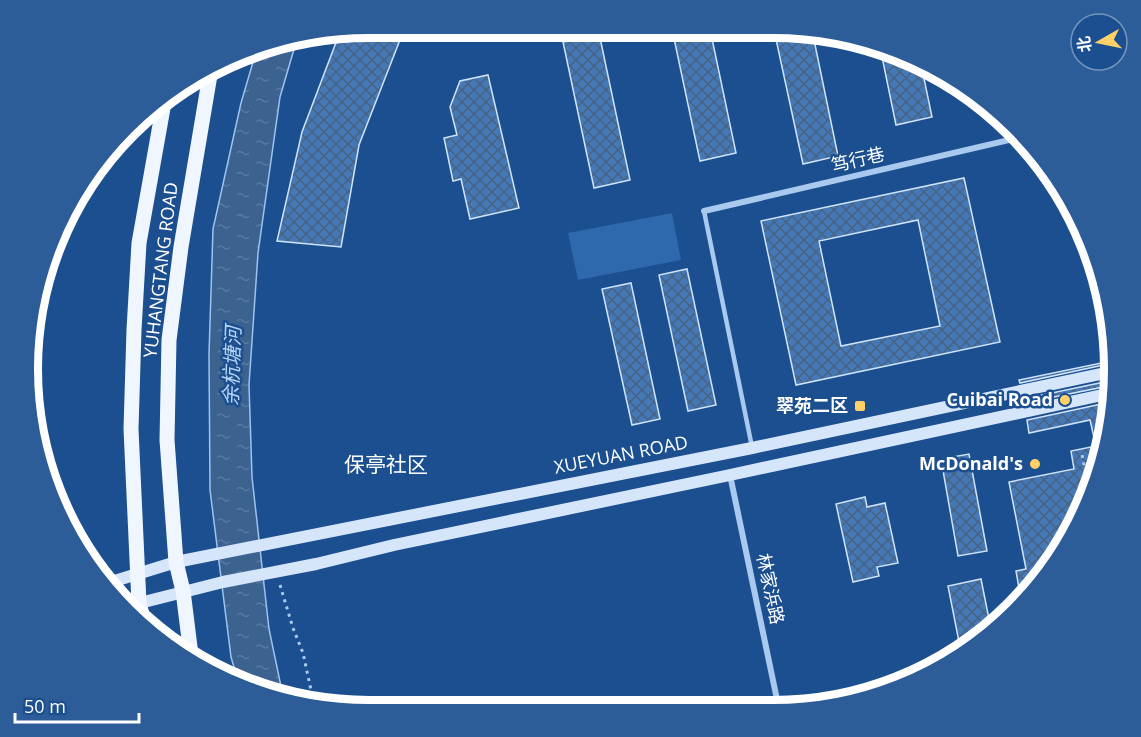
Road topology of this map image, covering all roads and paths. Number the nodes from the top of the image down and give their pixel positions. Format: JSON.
{"nodes":[{"id":1,"x":209,"y":79,"type":"edge"},
{"id":2,"x":163,"y":109,"type":"edge"},
{"id":3,"x":1012,"y":139,"type":"edge"},
{"id":4,"x":704,"y":211,"type":"joint"},
{"id":5,"x":1104,"y":373,"type":"edge"},
{"id":6,"x":1103,"y":395,"type":"edge"},
{"id":7,"x":752,"y":448,"type":"junction"},
{"id":8,"x":1082,"y":455,"type":"dead end"},
{"id":9,"x":730,"y":475,"type":"junction"},
{"id":10,"x":1086,"y":475,"type":"edge"},
{"id":11,"x":176,"y":562,"type":"junction"},
{"id":12,"x":138,"y":573,"type":"junction"},
{"id":13,"x":272,"y":573,"type":"junction"},
{"id":14,"x":115,"y":581,"type":"edge"},
{"id":15,"x":183,"y":591,"type":"junction"},
{"id":16,"x":135,"y":604,"type":"edge"},
{"id":17,"x":139,"y":607,"type":"edge"},
{"id":18,"x":190,"y":647,"type":"edge"},
{"id":19,"x":312,"y":695,"type":"edge"},
{"id":20,"x":777,"y":700,"type":"edge"}],
"edges":[{"from":1,"to":11,"type":"main road","name":"YUHANGTANG ROAD"},
{"from":2,"to":12,"type":"main road","name":"YUHANGTANG ROAD"},
{"from":3,"to":4,"type":"street","name":"笃行巷"},
{"from":4,"to":7,"type":"lane"},
{"from":5,"to":7,"type":"main road","name":"XUEYUAN ROAD"},
{"from":6,"to":9,"type":"main road"},
{"from":7,"to":11,"type":"main road","name":"XUEYUAN ROAD"},
{"from":8,"to":10,"type":"path"},
{"from":9,"to":13,"type":"main road"},
{"from":9,"to":20,"type":"street","name":"林家浜路"},
{"from":11,"to":12,"type":"main road","name":"XUEYUAN ROAD"},
{"from":11,"to":15,"type":"main road","name":"YUHANGTANG ROAD"},
{"from":12,"to":14,"type":"main road","name":"XUEYUAN ROAD"},
{"from":12,"to":16,"type":"main road","name":"YUHANGTANG ROAD"},
{"from":13,"to":15,"type":"main road"},
{"from":13,"to":19,"type":"path"},
{"from":15,"to":17,"type":"main road"},
{"from":15,"to":18,"type":"main road","name":"YUHANGTANG ROAD"}]}
